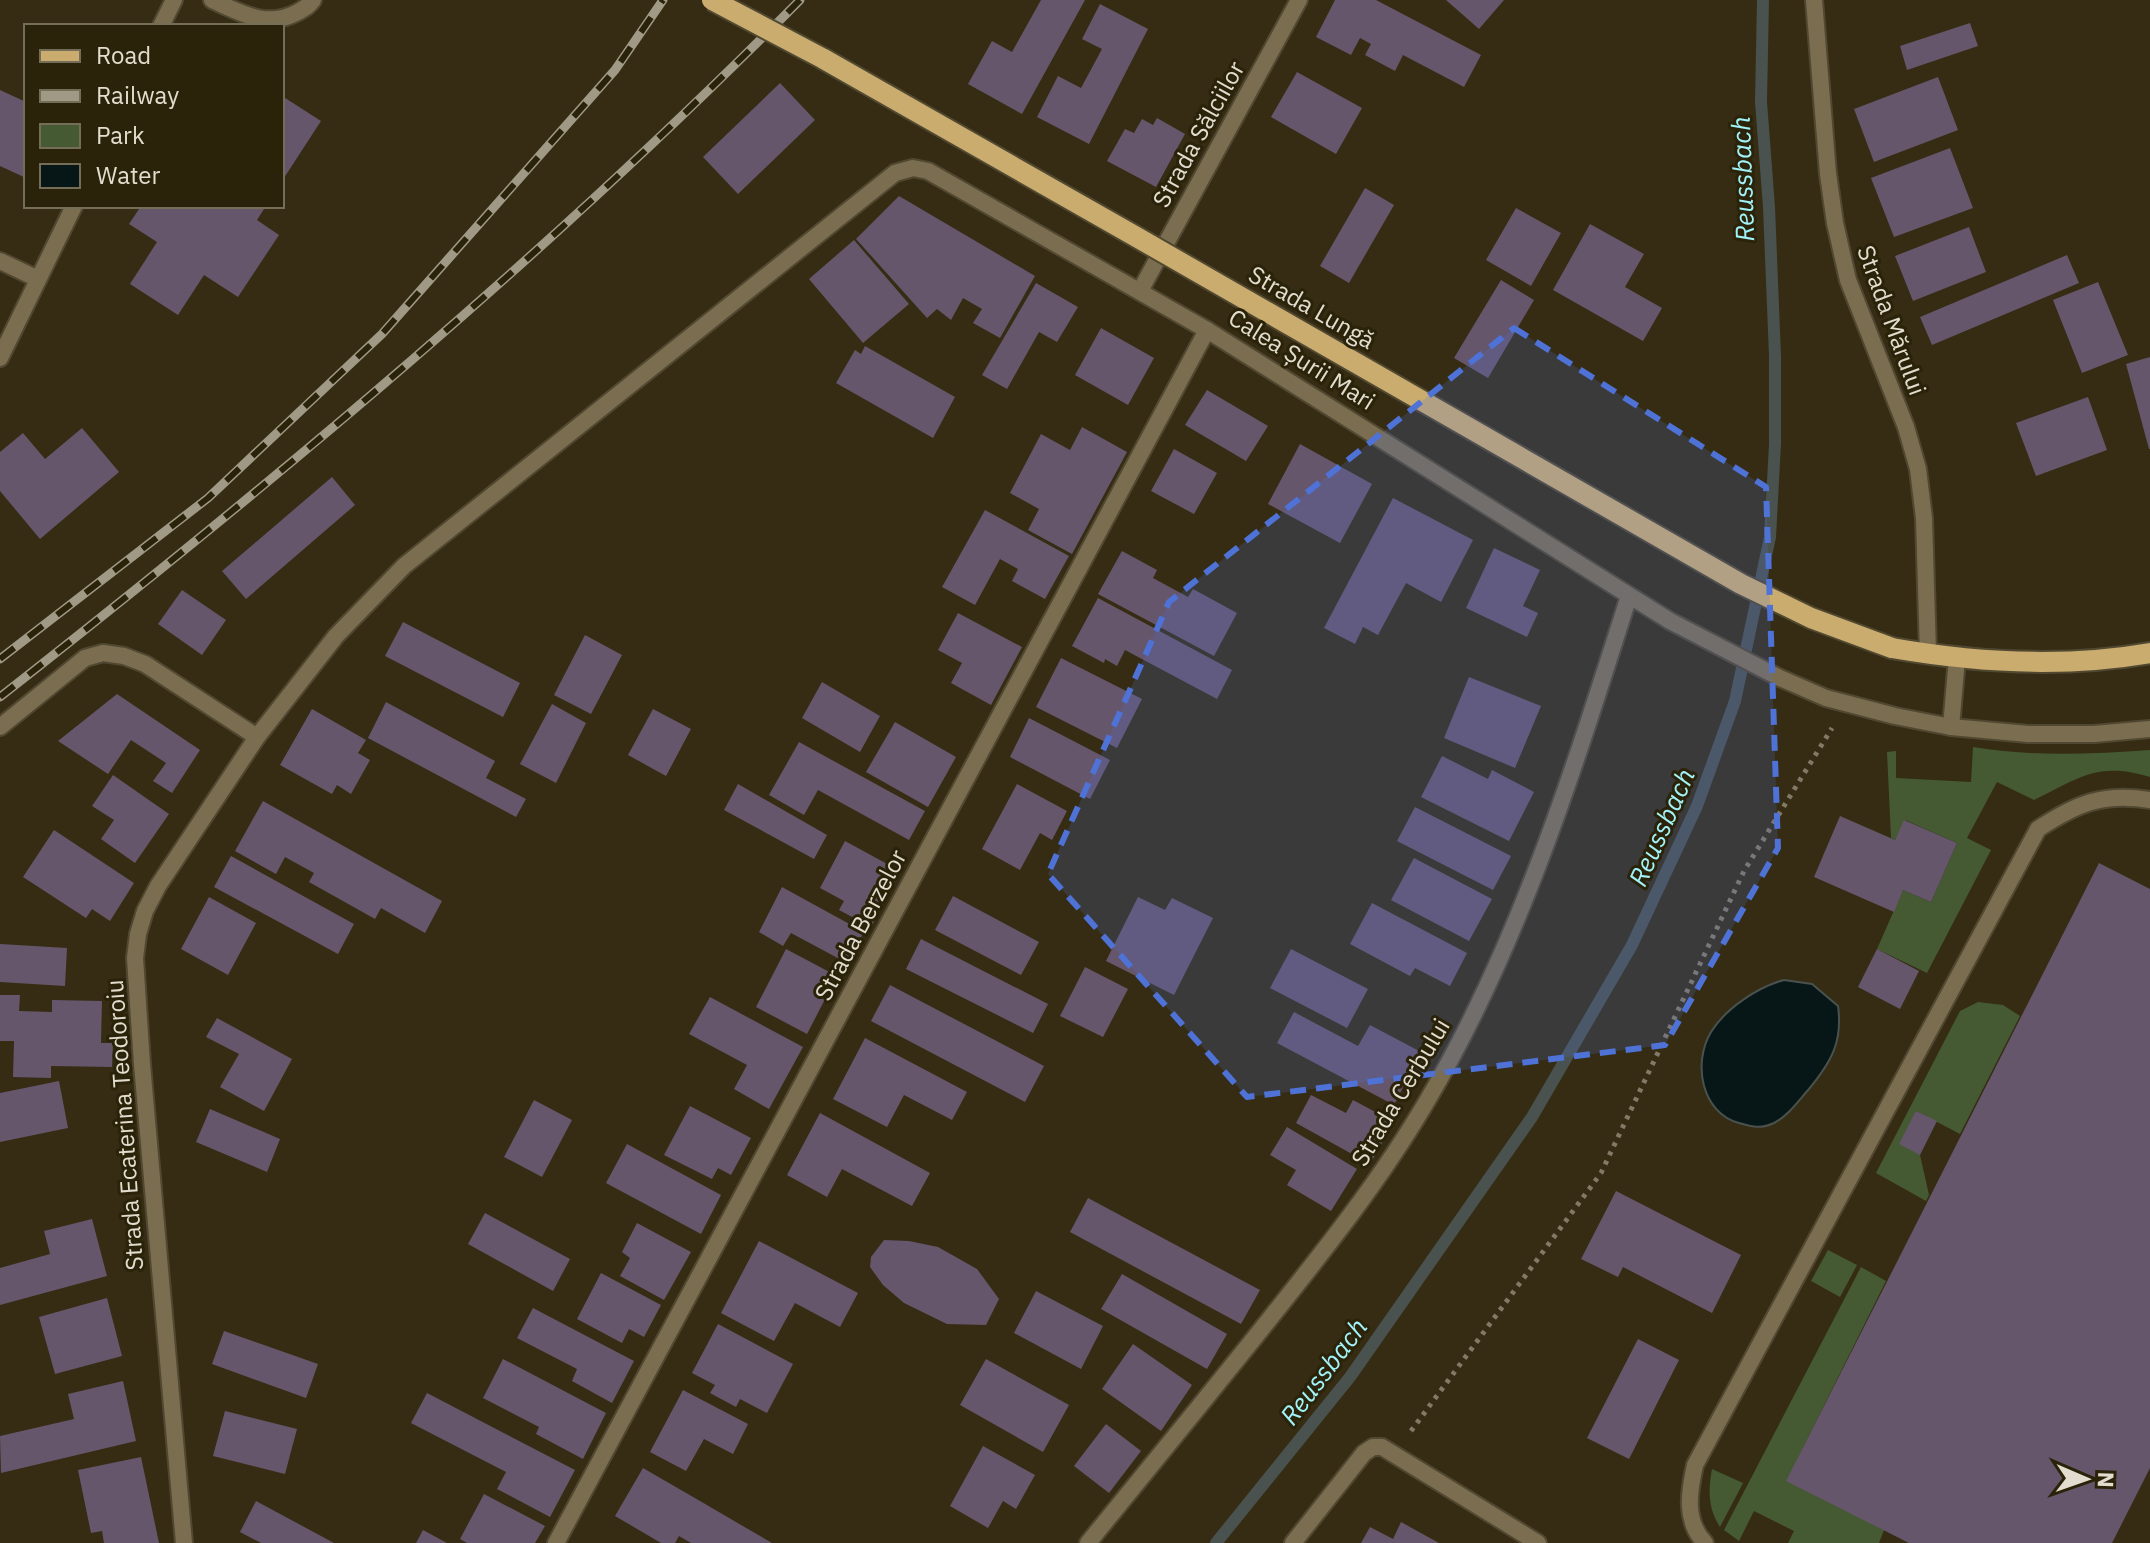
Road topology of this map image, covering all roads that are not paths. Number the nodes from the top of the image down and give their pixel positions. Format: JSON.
{"nodes":[{"id":1,"x":174,"y":0,"type":"edge"},
{"id":2,"x":212,"y":0,"type":"edge"},
{"id":3,"x":313,"y":0,"type":"edge"},
{"id":4,"x":712,"y":0,"type":"edge"},
{"id":5,"x":1299,"y":0,"type":"edge"},
{"id":6,"x":1814,"y":0,"type":"edge"},
{"id":7,"x":162,"y":24,"type":"edge"},
{"id":8,"x":895,"y":173,"type":"joint"},
{"id":9,"x":73,"y":208,"type":"edge"},
{"id":10,"x":0,"y":261,"type":"edge"},
{"id":11,"x":38,"y":279,"type":"junction"},
{"id":12,"x":1140,"y":291,"type":"junction"},
{"id":13,"x":1207,"y":330,"type":"junction"},
{"id":14,"x":0,"y":358,"type":"edge"},
{"id":15,"x":1629,"y":596,"type":"junction"},
{"id":16,"x":2150,"y":653,"type":"edge"},
{"id":17,"x":1928,"y":654,"type":"junction"},
{"id":18,"x":1957,"y":658,"type":"junction"},
{"id":19,"x":0,"y":727,"type":"edge"},
{"id":20,"x":1951,"y":727,"type":"junction"},
{"id":21,"x":2150,"y":729,"type":"edge"},
{"id":22,"x":257,"y":737,"type":"junction"},
{"id":23,"x":2150,"y":800,"type":"edge"},
{"id":24,"x":184,"y":1543,"type":"edge"},
{"id":25,"x":556,"y":1543,"type":"edge"},
{"id":26,"x":1088,"y":1543,"type":"edge"},
{"id":27,"x":1293,"y":1543,"type":"edge"},
{"id":28,"x":1538,"y":1543,"type":"edge"},
{"id":29,"x":1705,"y":1543,"type":"edge"}],
"edges":[{"from":1,"to":7,"type":"street"},
{"from":2,"to":3,"type":"street"},
{"from":4,"to":17,"type":"main road","name":"Strada Lungă","bridge":true},
{"from":5,"to":12,"type":"street","name":"Strada Sălciilor"},
{"from":6,"to":17,"type":"street","name":"Strada Mărului"},
{"from":8,"to":12,"type":"street","name":"Calea Șurii Mari"},
{"from":8,"to":22,"type":"street","name":"Strada Ecaterina Teodoroiu"},
{"from":9,"to":11,"type":"street"},
{"from":10,"to":11,"type":"street"},
{"from":11,"to":14,"type":"street"},
{"from":12,"to":13,"type":"street","name":"Calea Șurii Mari"},
{"from":13,"to":15,"type":"street","name":"Calea Șurii Mari"},
{"from":13,"to":25,"type":"street","name":"Strada Berzelor"},
{"from":15,"to":20,"type":"street","name":"Calea Șurii Mari"},
{"from":15,"to":26,"type":"street","name":"Strada Cerbului"},
{"from":16,"to":18,"type":"main road"},
{"from":17,"to":18,"type":"main road"},
{"from":18,"to":20,"type":"street"},
{"from":19,"to":22,"type":"street"},
{"from":20,"to":21,"type":"street"},
{"from":22,"to":24,"type":"street","name":"Strada Ecaterina Teodoroiu"},
{"from":23,"to":29,"type":"street"},
{"from":27,"to":28,"type":"street"}]}
